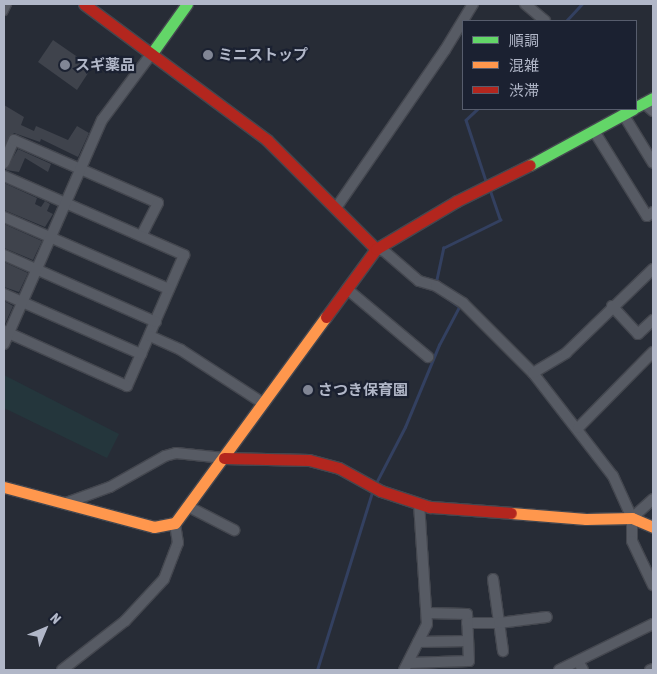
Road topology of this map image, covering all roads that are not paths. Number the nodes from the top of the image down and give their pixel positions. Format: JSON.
{"nodes":[{"id":1,"x":8,"y":4,"type":"edge"},
{"id":2,"x":84,"y":4,"type":"edge"},
{"id":3,"x":187,"y":4,"type":"edge"},
{"id":4,"x":473,"y":4,"type":"edge"},
{"id":5,"x":525,"y":4,"type":"edge"},
{"id":6,"x":4,"y":12,"type":"edge"},
{"id":7,"x":463,"y":20,"type":"edge"},
{"id":8,"x":543,"y":20,"type":"edge"},
{"id":9,"x":462,"y":22,"type":"edge"},
{"id":10,"x":152,"y":53,"type":"junction"},
{"id":11,"x":637,"y":107,"type":"edge"},
{"id":12,"x":630,"y":110,"type":"edge"},
{"id":13,"x":636,"y":110,"type":"edge"},
{"id":14,"x":653,"y":111,"type":"edge"},
{"id":15,"x":594,"y":131,"type":"junction"},
{"id":16,"x":4,"y":163,"type":"edge"},
{"id":17,"x":653,"y":163,"type":"edge"},
{"id":18,"x":81,"y":170,"type":"junction"},
{"id":19,"x":4,"y":176,"type":"edge"},
{"id":20,"x":66,"y":204,"type":"junction"},
{"id":21,"x":336,"y":208,"type":"junction"},
{"id":22,"x":653,"y":212,"type":"edge"},
{"id":23,"x":4,"y":217,"type":"edge"},
{"id":24,"x":141,"y":236,"type":"junction"},
{"id":25,"x":51,"y":238,"type":"junction"},
{"id":26,"x":376,"y":249,"type":"junction"},
{"id":27,"x":4,"y":255,"type":"edge"},
{"id":28,"x":653,"y":269,"type":"edge"},
{"id":29,"x":37,"y":270,"type":"junction"},
{"id":30,"x":169,"y":289,"type":"junction"},
{"id":31,"x":347,"y":290,"type":"junction"},
{"id":32,"x":4,"y":294,"type":"edge"},
{"id":33,"x":24,"y":302,"type":"junction"},
{"id":34,"x":612,"y":306,"type":"junction"},
{"id":35,"x":653,"y":320,"type":"edge"},
{"id":36,"x":156,"y":322,"type":"junction"},
{"id":37,"x":6,"y":332,"type":"edge"},
{"id":38,"x":150,"y":336,"type":"junction"},
{"id":39,"x":4,"y":344,"type":"edge"},
{"id":40,"x":653,"y":352,"type":"edge"},
{"id":41,"x":142,"y":354,"type":"junction"},
{"id":42,"x":428,"y":357,"type":"dead end"},
{"id":43,"x":533,"y":373,"type":"junction"},
{"id":44,"x":263,"y":403,"type":"junction"},
{"id":45,"x":578,"y":428,"type":"junction"},
{"id":46,"x":224,"y":458,"type":"junction"},
{"id":47,"x":4,"y":488,"type":"edge"},
{"id":48,"x":653,"y":499,"type":"edge"},
{"id":49,"x":66,"y":503,"type":"junction"},
{"id":50,"x":419,"y":504,"type":"junction"},
{"id":51,"x":189,"y":507,"type":"junction"},
{"id":52,"x":632,"y":518,"type":"junction"},
{"id":53,"x":175,"y":523,"type":"junction"},
{"id":54,"x":653,"y":527,"type":"edge"},
{"id":55,"x":234,"y":530,"type":"dead end"},
{"id":56,"x":493,"y":580,"type":"dead end"},
{"id":57,"x":653,"y":585,"type":"edge"},
{"id":58,"x":427,"y":613,"type":"junction"},
{"id":59,"x":547,"y":617,"type":"dead end"},
{"id":60,"x":468,"y":623,"type":"junction"},
{"id":61,"x":500,"y":623,"type":"junction"},
{"id":62,"x":653,"y":624,"type":"edge"},
{"id":63,"x":468,"y":641,"type":"junction"},
{"id":64,"x":418,"y":642,"type":"junction"},
{"id":65,"x":503,"y":651,"type":"dead end"},
{"id":66,"x":406,"y":666,"type":"edge"},
{"id":67,"x":464,"y":666,"type":"edge"},
{"id":68,"x":580,"y":666,"type":"edge"},
{"id":69,"x":62,"y":670,"type":"edge"},
{"id":70,"x":559,"y":670,"type":"edge"}],
"edges":[{"from":1,"to":6,"type":"lane"},
{"from":2,"to":10,"type":"street"},
{"from":3,"to":10,"type":"street"},
{"from":4,"to":7,"type":"street"},
{"from":5,"to":8,"type":"street"},
{"from":9,"to":21,"type":"street"},
{"from":10,"to":18,"type":"street"},
{"from":10,"to":21,"type":"street"},
{"from":11,"to":14,"type":"street"},
{"from":12,"to":15,"type":"street"},
{"from":13,"to":17,"type":"street"},
{"from":15,"to":22,"type":"street"},
{"from":15,"to":26,"type":"street"},
{"from":16,"to":18,"type":"street"},
{"from":18,"to":20,"type":"street"},
{"from":18,"to":24,"type":"street"},
{"from":19,"to":20,"type":"street"},
{"from":20,"to":24,"type":"street"},
{"from":20,"to":25,"type":"street"},
{"from":21,"to":26,"type":"street"},
{"from":23,"to":25,"type":"street"},
{"from":24,"to":30,"type":"street"},
{"from":25,"to":29,"type":"street"},
{"from":25,"to":30,"type":"street"},
{"from":26,"to":31,"type":"street"},
{"from":26,"to":43,"type":"street"},
{"from":27,"to":29,"type":"street"},
{"from":28,"to":34,"type":"street"},
{"from":29,"to":33,"type":"street"},
{"from":29,"to":36,"type":"street"},
{"from":30,"to":36,"type":"street"},
{"from":31,"to":42,"type":"street"},
{"from":31,"to":44,"type":"street"},
{"from":32,"to":33,"type":"street"},
{"from":33,"to":37,"type":"street"},
{"from":33,"to":41,"type":"street"},
{"from":34,"to":35,"type":"street"},
{"from":34,"to":43,"type":"street"},
{"from":36,"to":38,"type":"street"},
{"from":37,"to":39,"type":"street"},
{"from":37,"to":41,"type":"street"},
{"from":38,"to":41,"type":"street"},
{"from":38,"to":44,"type":"street"},
{"from":40,"to":45,"type":"street"},
{"from":43,"to":45,"type":"street"},
{"from":44,"to":46,"type":"street"},
{"from":45,"to":52,"type":"street"},
{"from":46,"to":49,"type":"street"},
{"from":46,"to":50,"type":"street"},
{"from":46,"to":51,"type":"street"},
{"from":47,"to":49,"type":"street"},
{"from":48,"to":52,"type":"street"},
{"from":49,"to":53,"type":"street"},
{"from":50,"to":52,"type":"street"},
{"from":50,"to":58,"type":"street"},
{"from":51,"to":53,"type":"street"},
{"from":51,"to":55,"type":"street"},
{"from":52,"to":54,"type":"street"},
{"from":52,"to":57,"type":"street"},
{"from":53,"to":69,"type":"street"},
{"from":56,"to":61,"type":"street"},
{"from":58,"to":60,"type":"street"},
{"from":58,"to":64,"type":"street"},
{"from":59,"to":61,"type":"street"},
{"from":60,"to":61,"type":"street"},
{"from":60,"to":63,"type":"street"},
{"from":61,"to":65,"type":"street"},
{"from":62,"to":68,"type":"street"},
{"from":63,"to":64,"type":"street"},
{"from":63,"to":67,"type":"street"},
{"from":64,"to":66,"type":"street"},
{"from":66,"to":67,"type":"street"},
{"from":68,"to":70,"type":"street"}]}
